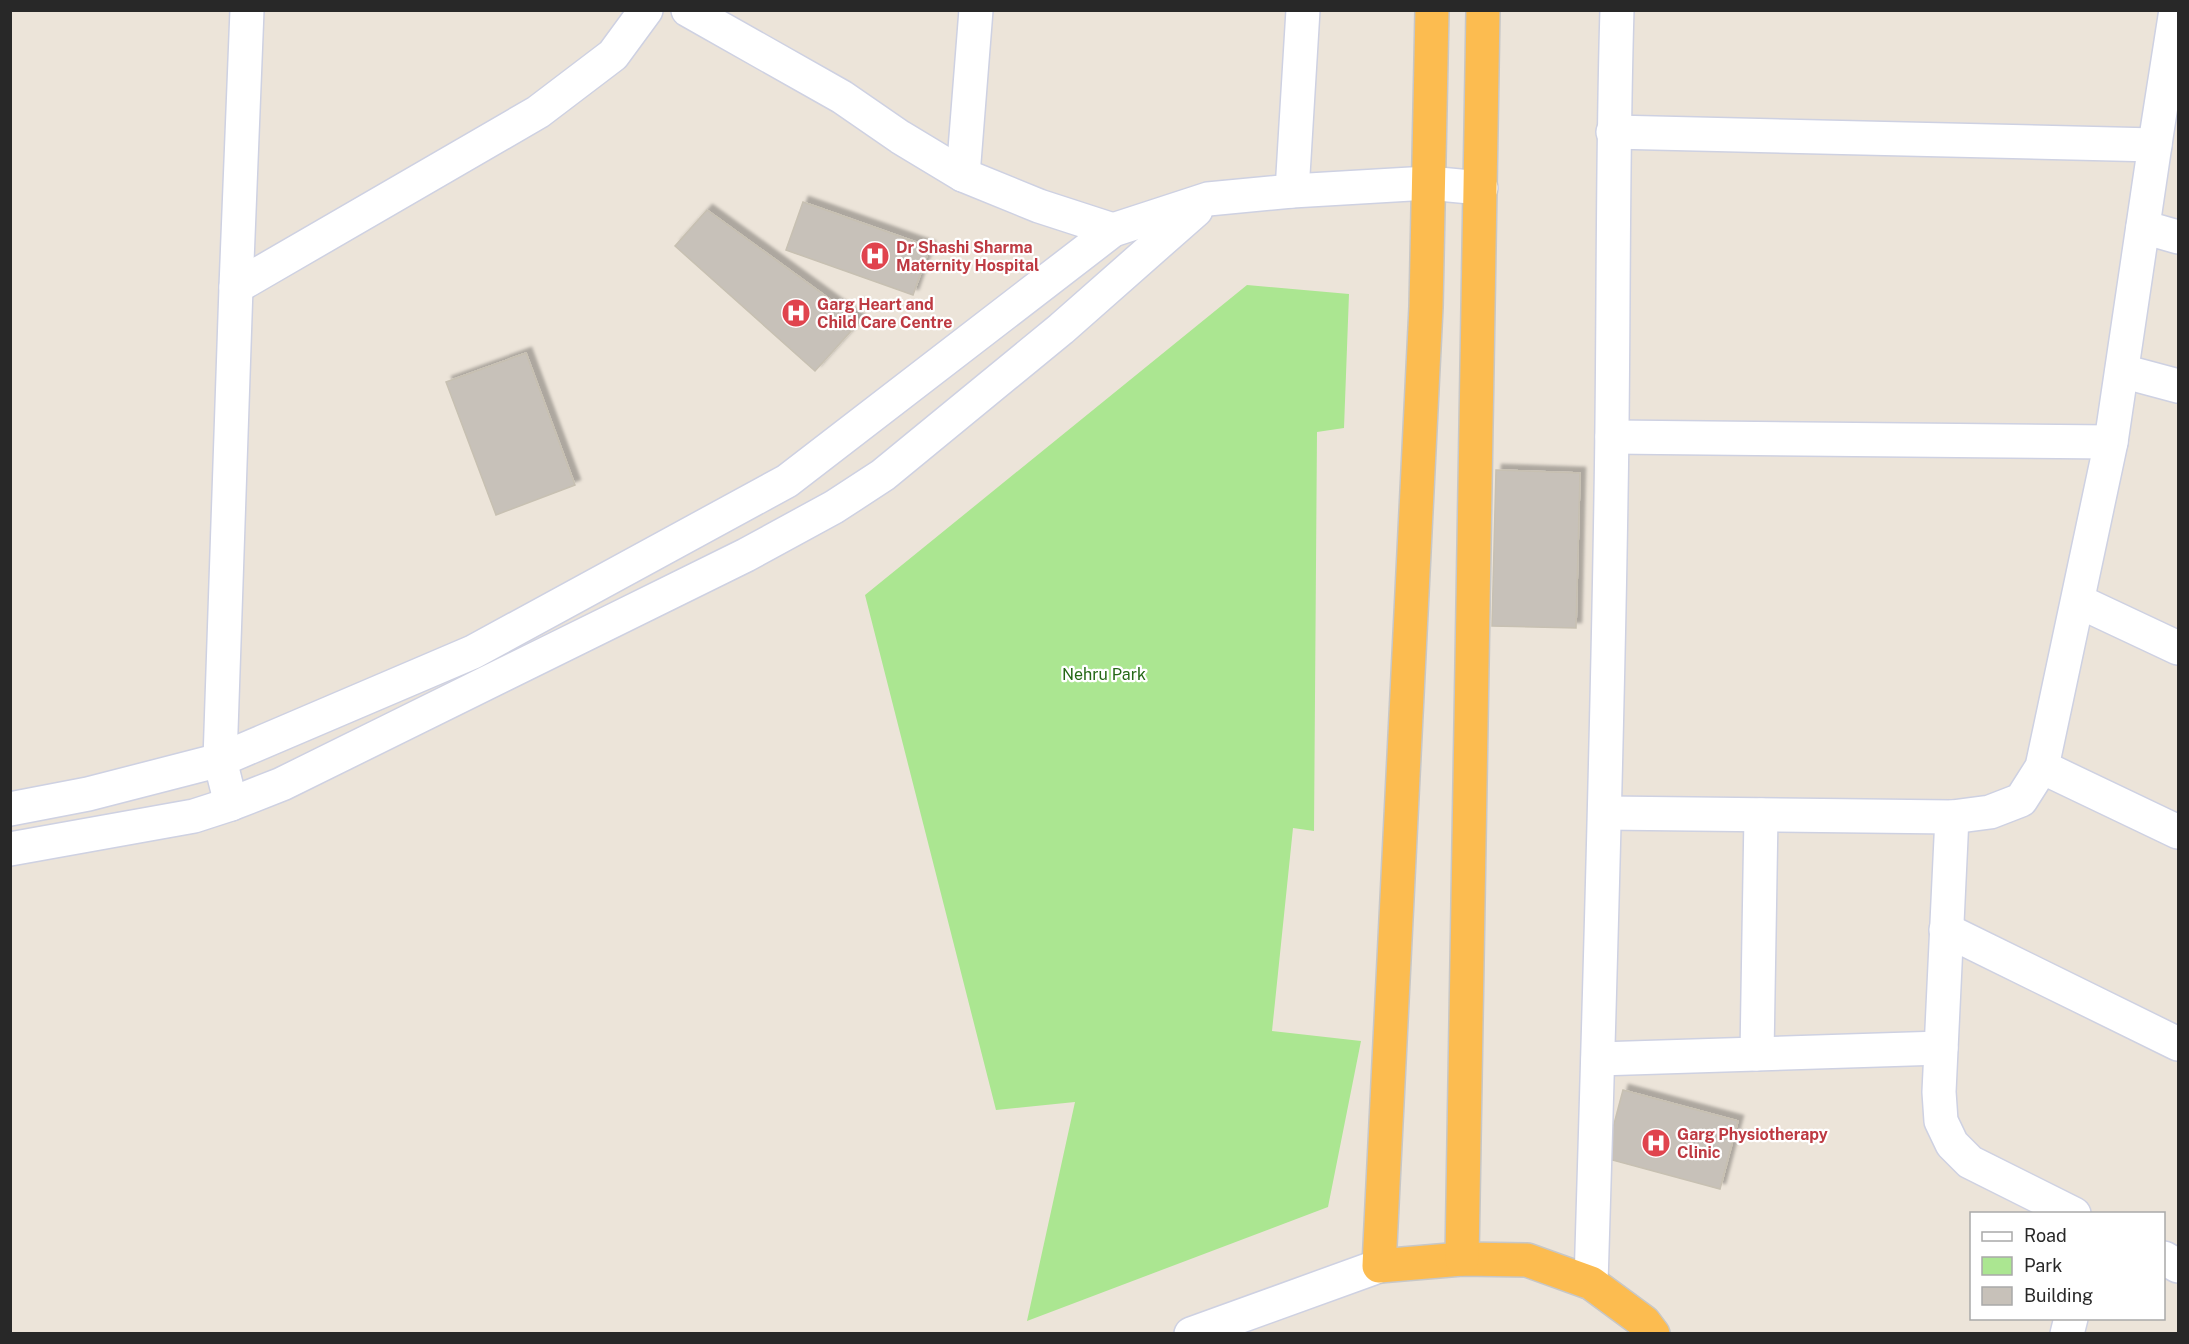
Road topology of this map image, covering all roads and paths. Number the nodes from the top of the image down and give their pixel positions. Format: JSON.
{"nodes":[{"id":1,"x":247,"y":10,"type":"edge"},
{"id":2,"x":646,"y":10,"type":"edge"},
{"id":3,"x":688,"y":10,"type":"edge"},
{"id":4,"x":976,"y":10,"type":"edge"},
{"id":5,"x":1303,"y":10,"type":"edge"},
{"id":6,"x":1432,"y":10,"type":"edge"},
{"id":7,"x":1483,"y":10,"type":"edge"},
{"id":8,"x":1617,"y":10,"type":"edge"},
{"id":9,"x":2176,"y":10,"type":"edge"},
{"id":10,"x":1614,"y":132,"type":"junction"},
{"id":11,"x":2163,"y":136,"type":"edge"},
{"id":12,"x":963,"y":175,"type":"junction"},
{"id":13,"x":1428,"y":183,"type":"junction"},
{"id":14,"x":1481,"y":188,"type":"junction"},
{"id":15,"x":1292,"y":190,"type":"junction"},
{"id":16,"x":1208,"y":199,"type":"junction"},
{"id":17,"x":2143,"y":227,"type":"junction"},
{"id":18,"x":1113,"y":230,"type":"junction"},
{"id":19,"x":2178,"y":237,"type":"edge"},
{"id":20,"x":236,"y":287,"type":"junction"},
{"id":21,"x":2122,"y":371,"type":"junction"},
{"id":22,"x":2178,"y":386,"type":"edge"},
{"id":23,"x":1612,"y":437,"type":"junction"},
{"id":24,"x":2111,"y":442,"type":"junction"},
{"id":25,"x":2078,"y":601,"type":"junction"},
{"id":26,"x":2178,"y":648,"type":"edge"},
{"id":27,"x":220,"y":760,"type":"junction"},
{"id":28,"x":2042,"y":767,"type":"junction"},
{"id":29,"x":231,"y":804,"type":"junction"},
{"id":30,"x":10,"y":808,"type":"edge"},
{"id":31,"x":1606,"y":813,"type":"junction"},
{"id":32,"x":1761,"y":815,"type":"junction"},
{"id":33,"x":1952,"y":817,"type":"junction"},
{"id":34,"x":2178,"y":832,"type":"edge"},
{"id":35,"x":10,"y":849,"type":"edge"},
{"id":36,"x":1946,"y":930,"type":"junction"},
{"id":37,"x":2178,"y":1044,"type":"edge"},
{"id":38,"x":1941,"y":1048,"type":"junction"},
{"id":39,"x":1757,"y":1054,"type":"junction"},
{"id":40,"x":1598,"y":1059,"type":"junction"},
{"id":41,"x":2070,"y":1212,"type":"edge"},
{"id":42,"x":1462,"y":1259,"type":"junction"},
{"id":43,"x":1379,"y":1266,"type":"junction"},
{"id":44,"x":1591,"y":1283,"type":"junction"},
{"id":45,"x":1191,"y":1334,"type":"edge"},
{"id":46,"x":1653,"y":1334,"type":"edge"}],
"edges":[{"from":1,"to":20,"type":"street"},
{"from":2,"to":20,"type":"street"},
{"from":3,"to":12,"type":"street"},
{"from":4,"to":12,"type":"street"},
{"from":5,"to":15,"type":"street"},
{"from":6,"to":13,"type":"highway"},
{"from":7,"to":14,"type":"highway"},
{"from":8,"to":10,"type":"street"},
{"from":9,"to":11,"type":"street"},
{"from":10,"to":11,"type":"street"},
{"from":10,"to":23,"type":"street"},
{"from":11,"to":17,"type":"street"},
{"from":12,"to":18,"type":"street"},
{"from":13,"to":14,"type":"street"},
{"from":13,"to":15,"type":"street"},
{"from":13,"to":43,"type":"highway"},
{"from":14,"to":42,"type":"highway"},
{"from":15,"to":16,"type":"street"},
{"from":16,"to":18,"type":"street"},
{"from":16,"to":29,"type":"street"},
{"from":17,"to":19,"type":"street"},
{"from":17,"to":21,"type":"street"},
{"from":18,"to":27,"type":"street"},
{"from":20,"to":27,"type":"street"},
{"from":21,"to":22,"type":"street"},
{"from":21,"to":24,"type":"street"},
{"from":23,"to":24,"type":"street"},
{"from":23,"to":31,"type":"street"},
{"from":24,"to":25,"type":"street"},
{"from":25,"to":26,"type":"street"},
{"from":25,"to":28,"type":"street"},
{"from":27,"to":29,"type":"street"},
{"from":27,"to":30,"type":"street"},
{"from":28,"to":33,"type":"street"},
{"from":28,"to":34,"type":"street"},
{"from":29,"to":35,"type":"street"},
{"from":31,"to":32,"type":"street"},
{"from":31,"to":40,"type":"street"},
{"from":32,"to":33,"type":"street"},
{"from":32,"to":39,"type":"street"},
{"from":33,"to":36,"type":"street"},
{"from":36,"to":37,"type":"street"},
{"from":36,"to":38,"type":"street"},
{"from":38,"to":39,"type":"street"},
{"from":38,"to":41,"type":"street"},
{"from":39,"to":40,"type":"street"},
{"from":40,"to":44,"type":"street"},
{"from":42,"to":43,"type":"highway"},
{"from":42,"to":44,"type":"highway"},
{"from":43,"to":45,"type":"street"},
{"from":44,"to":46,"type":"highway"}]}
